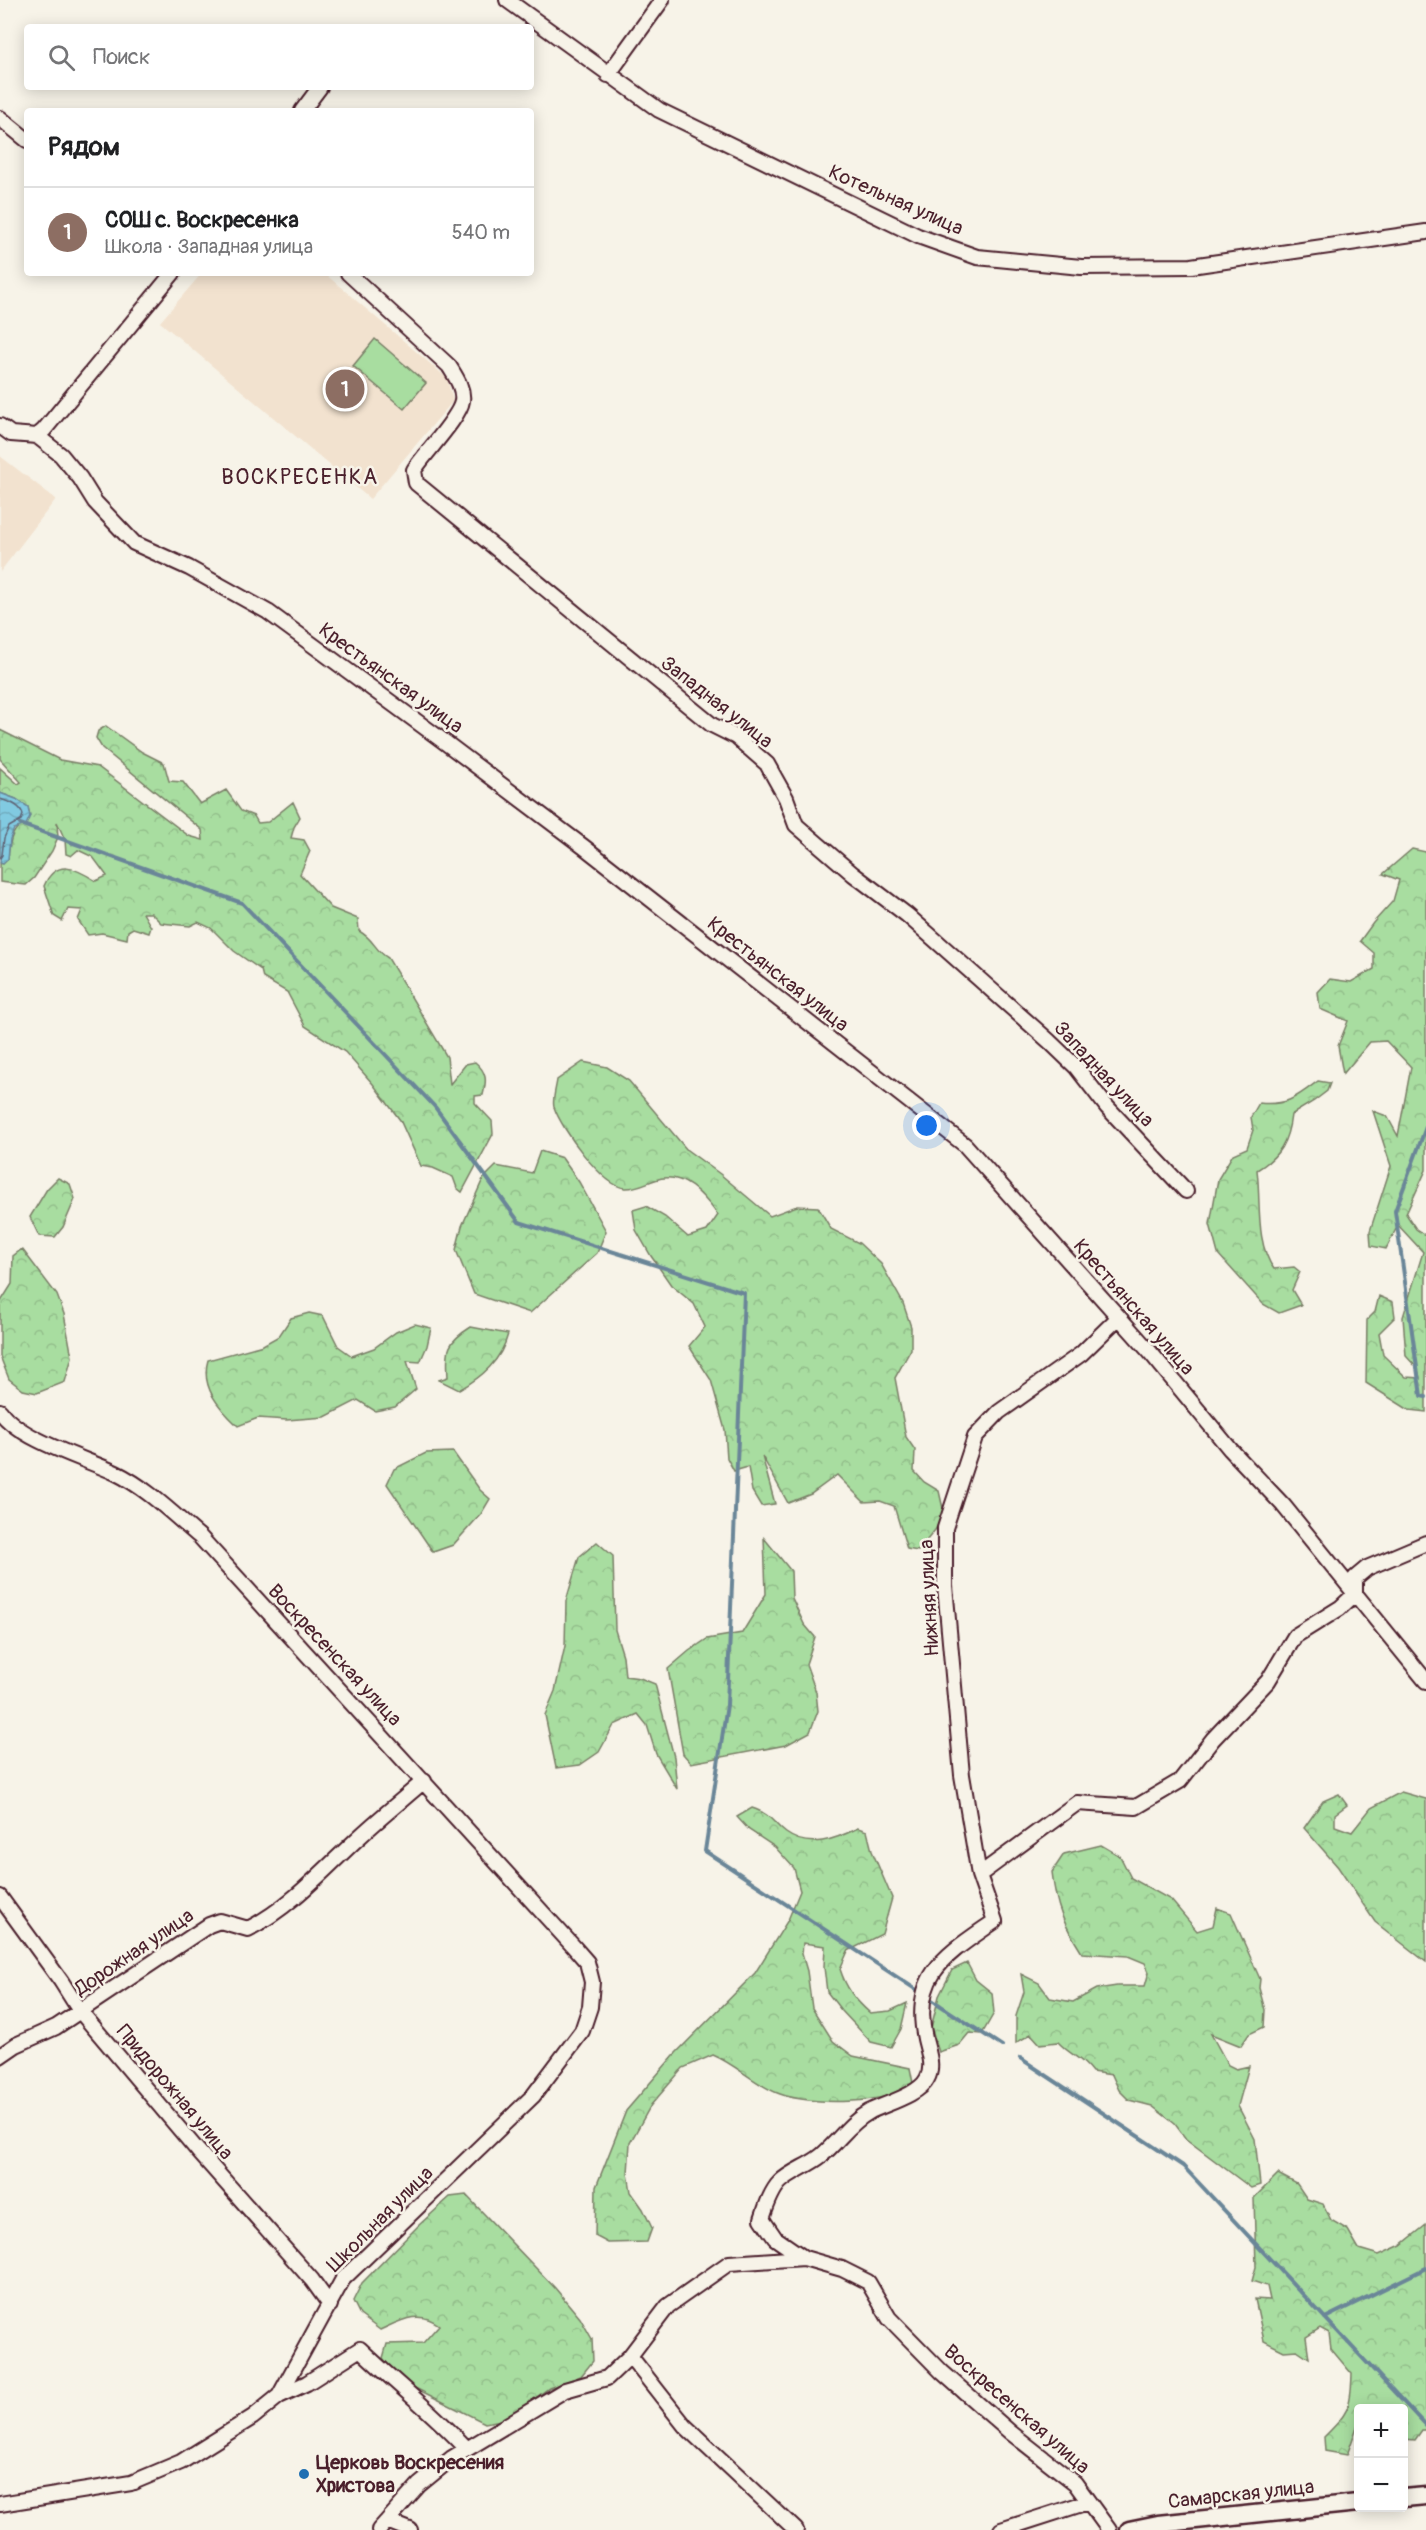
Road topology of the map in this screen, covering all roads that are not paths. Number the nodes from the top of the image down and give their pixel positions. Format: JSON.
{"nodes":[{"id":1,"x":507,"y":0,"type":"edge"},
{"id":2,"x":662,"y":0,"type":"edge"},
{"id":3,"x":608,"y":75,"type":"junction"},
{"id":4,"x":318,"y":90,"type":"edge"},
{"id":5,"x":304,"y":108,"type":"edge"},
{"id":6,"x":0,"y":118,"type":"edge"},
{"id":7,"x":24,"y":138,"type":"edge"},
{"id":8,"x":1426,"y":232,"type":"edge"},
{"id":9,"x":171,"y":276,"type":"edge"},
{"id":10,"x":351,"y":276,"type":"edge"},
{"id":11,"x":0,"y":426,"type":"edge"},
{"id":12,"x":37,"y":436,"type":"junction"},
{"id":13,"x":1186,"y":1191,"type":"dead end"},
{"id":14,"x":1118,"y":1318,"type":"junction"},
{"id":15,"x":0,"y":1411,"type":"edge"},
{"id":16,"x":1426,"y":1543,"type":"edge"},
{"id":17,"x":1355,"y":1594,"type":"junction"},
{"id":18,"x":1426,"y":1681,"type":"edge"},
{"id":19,"x":424,"y":1781,"type":"junction"},
{"id":20,"x":979,"y":1875,"type":"junction"},
{"id":21,"x":0,"y":1897,"type":"edge"},
{"id":22,"x":592,"y":1982,"type":"joint"},
{"id":23,"x":80,"y":2011,"type":"junction"},
{"id":24,"x":0,"y":2056,"type":"edge"},
{"id":25,"x":780,"y":2182,"type":"joint"},
{"id":26,"x":804,"y":2258,"type":"junction"},
{"id":27,"x":330,"y":2305,"type":"junction"},
{"id":28,"x":630,"y":2356,"type":"junction"},
{"id":29,"x":279,"y":2396,"type":"junction"},
{"id":30,"x":467,"y":2449,"type":"junction"},
{"id":31,"x":1426,"y":2496,"type":"edge"},
{"id":32,"x":1408,"y":2498,"type":"edge"},
{"id":33,"x":1088,"y":2502,"type":"junction"},
{"id":34,"x":0,"y":2504,"type":"edge"},
{"id":35,"x":1354,"y":2504,"type":"edge"},
{"id":36,"x":383,"y":2525,"type":"edge"},
{"id":37,"x":410,"y":2530,"type":"edge"},
{"id":38,"x":796,"y":2530,"type":"edge"},
{"id":39,"x":1001,"y":2530,"type":"edge"},
{"id":40,"x":1109,"y":2530,"type":"edge"},
{"id":41,"x":1129,"y":2530,"type":"edge"}],
"edges":[{"from":1,"to":3,"type":"street","name":"Котельная улица"},
{"from":2,"to":3,"type":"street"},
{"from":3,"to":8,"type":"street","name":"Котельная улица"},
{"from":4,"to":5,"type":"street"},
{"from":6,"to":7,"type":"street"},
{"from":9,"to":12,"type":"street"},
{"from":10,"to":13,"type":"street","name":"Западная улица"},
{"from":11,"to":12,"type":"street","name":"Крестьянская улица"},
{"from":12,"to":14,"type":"street","name":"Крестьянская улица"},
{"from":14,"to":17,"type":"street","name":"Крестьянская улица"},
{"from":14,"to":20,"type":"street","name":"Нижняя улица"},
{"from":15,"to":19,"type":"street","name":"Воскресенская улица"},
{"from":16,"to":17,"type":"street"},
{"from":17,"to":18,"type":"street","name":"Крестьянская улица"},
{"from":17,"to":20,"type":"street"},
{"from":19,"to":22,"type":"street","name":"Воскресенская улица"},
{"from":19,"to":23,"type":"street","name":"Дорожная улица"},
{"from":20,"to":25,"type":"street","name":"Нижняя улица"},
{"from":21,"to":23,"type":"street","name":"Придорожная улица"},
{"from":22,"to":27,"type":"street","name":"Школьная улица"},
{"from":23,"to":24,"type":"street","name":"Дорожная улица"},
{"from":23,"to":27,"type":"street","name":"Придорожная улица"},
{"from":25,"to":26,"type":"street","name":"Воскресенская улица"},
{"from":26,"to":28,"type":"street"},
{"from":26,"to":33,"type":"street","name":"Воскресенская улица"},
{"from":27,"to":29,"type":"street","name":"Школьная улица"},
{"from":28,"to":30,"type":"street"},
{"from":28,"to":38,"type":"street"},
{"from":29,"to":30,"type":"street"},
{"from":29,"to":34,"type":"street","name":"Школьная улица"},
{"from":30,"to":36,"type":"street"},
{"from":31,"to":32,"type":"main road"},
{"from":33,"to":39,"type":"street"},
{"from":33,"to":40,"type":"street","name":"Воскресенская улица"},
{"from":35,"to":41,"type":"main road","name":"Самарская улица"},
{"from":36,"to":37,"type":"street"}]}
